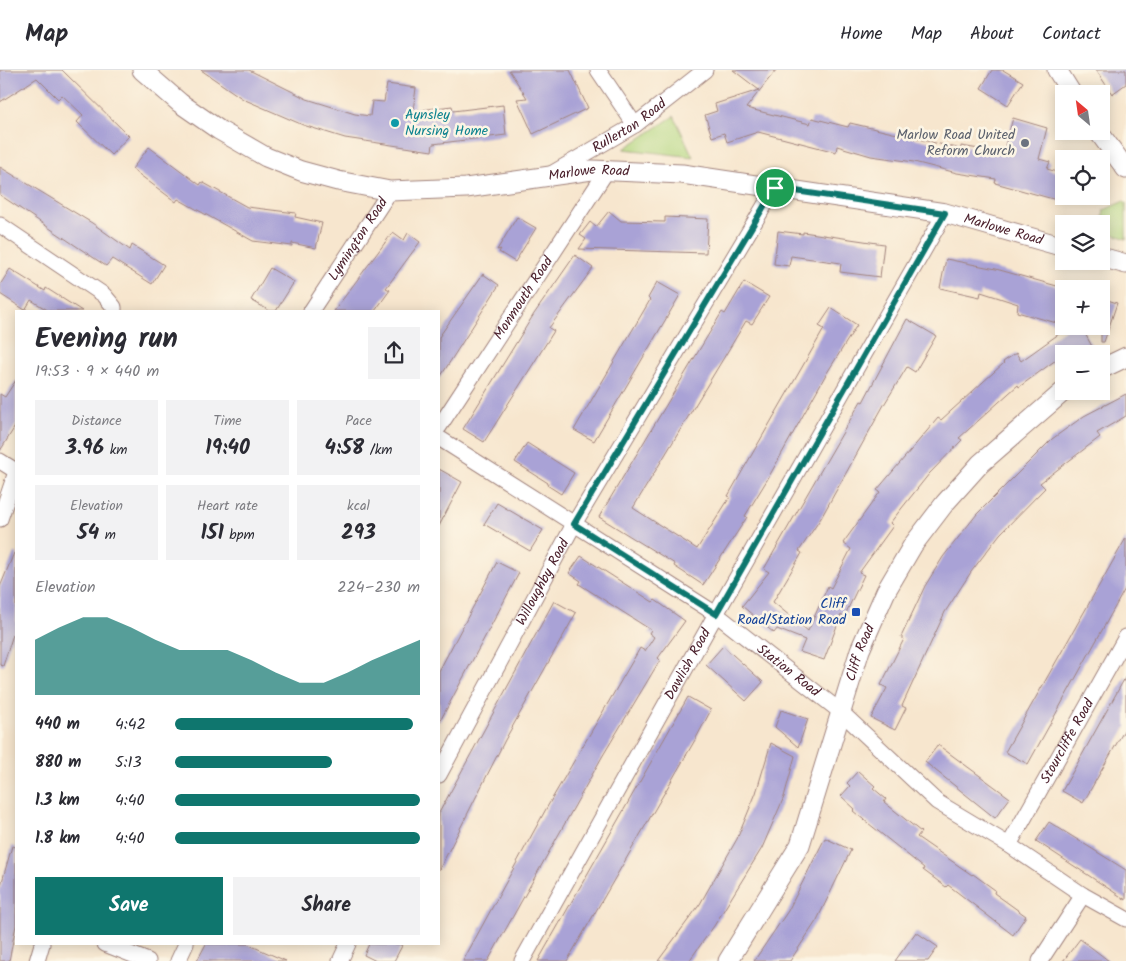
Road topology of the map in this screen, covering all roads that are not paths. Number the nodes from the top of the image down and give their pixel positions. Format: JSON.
{"nodes":[{"id":1,"x":142,"y":70,"type":"edge"},
{"id":2,"x":598,"y":70,"type":"edge"},
{"id":3,"x":705,"y":70,"type":"edge"},
{"id":4,"x":1057,"y":70,"type":"edge"},
{"id":5,"x":1066,"y":85,"type":"edge"},
{"id":6,"x":635,"y":125,"type":"junction"},
{"id":7,"x":1105,"y":140,"type":"edge"},
{"id":8,"x":608,"y":169,"type":"junction"},
{"id":9,"x":1126,"y":169,"type":"edge"},
{"id":10,"x":550,"y":175,"type":"junction"},
{"id":11,"x":775,"y":188,"type":"junction"},
{"id":12,"x":390,"y":191,"type":"junction"},
{"id":13,"x":945,"y":213,"type":"junction"},
{"id":14,"x":0,"y":225,"type":"edge"},
{"id":15,"x":1055,"y":244,"type":"edge"},
{"id":16,"x":1110,"y":260,"type":"edge"},
{"id":17,"x":1126,"y":264,"type":"edge"},
{"id":18,"x":114,"y":310,"type":"edge"},
{"id":19,"x":312,"y":310,"type":"edge"},
{"id":20,"x":1126,"y":357,"type":"edge"},
{"id":21,"x":1110,"y":365,"type":"edge"},
{"id":22,"x":1055,"y":399,"type":"edge"},
{"id":23,"x":440,"y":425,"type":"edge"},
{"id":24,"x":440,"y":439,"type":"edge"},
{"id":25,"x":0,"y":461,"type":"edge"},
{"id":26,"x":15,"y":471,"type":"edge"},
{"id":27,"x":15,"y":475,"type":"edge"},
{"id":28,"x":0,"y":519,"type":"edge"},
{"id":29,"x":574,"y":524,"type":"junction"},
{"id":30,"x":716,"y":614,"type":"junction"},
{"id":31,"x":1126,"y":637,"type":"edge"},
{"id":32,"x":841,"y":712,"type":"junction"},
{"id":33,"x":440,"y":773,"type":"edge"},
{"id":34,"x":1009,"y":845,"type":"junction"},
{"id":35,"x":1083,"y":895,"type":"junction"},
{"id":36,"x":1126,"y":919,"type":"edge"},
{"id":37,"x":42,"y":945,"type":"edge"},
{"id":38,"x":107,"y":945,"type":"edge"},
{"id":39,"x":186,"y":945,"type":"edge"},
{"id":40,"x":348,"y":945,"type":"edge"},
{"id":41,"x":37,"y":961,"type":"edge"},
{"id":42,"x":148,"y":961,"type":"edge"},
{"id":43,"x":178,"y":961,"type":"edge"},
{"id":44,"x":340,"y":961,"type":"edge"},
{"id":45,"x":522,"y":961,"type":"edge"},
{"id":46,"x":728,"y":961,"type":"edge"},
{"id":47,"x":1040,"y":961,"type":"edge"}],
"edges":[{"from":1,"to":12,"type":"street","name":"Marlowe Road"},
{"from":2,"to":6,"type":"street"},
{"from":3,"to":6,"type":"street","name":"Rullerton Road"},
{"from":4,"to":5,"type":"street"},
{"from":6,"to":10,"type":"street","name":"Rullerton Road"},
{"from":7,"to":9,"type":"street"},
{"from":8,"to":10,"type":"street","name":"Marlowe Road"},
{"from":8,"to":11,"type":"street","name":"Marlowe Road"},
{"from":8,"to":23,"type":"street","name":"Monmouth Road"},
{"from":10,"to":12,"type":"street","name":"Marlowe Road"},
{"from":11,"to":13,"type":"street","name":"Marlowe Road"},
{"from":11,"to":29,"type":"street","name":"Willoughby Road"},
{"from":12,"to":19,"type":"street","name":"Lymington Road"},
{"from":13,"to":15,"type":"street","name":"Marlowe Road"},
{"from":13,"to":30,"type":"street","name":"Dawlish Road"},
{"from":14,"to":18,"type":"street"},
{"from":16,"to":17,"type":"street"},
{"from":20,"to":21,"type":"street"},
{"from":22,"to":32,"type":"street","name":"Cliff Road"},
{"from":24,"to":29,"type":"street","name":"Station Road"},
{"from":25,"to":26,"type":"street"},
{"from":27,"to":28,"type":"street"},
{"from":29,"to":30,"type":"street","name":"Station Road"},
{"from":29,"to":33,"type":"street","name":"Willoughby Road"},
{"from":30,"to":32,"type":"street","name":"Station Road"},
{"from":30,"to":45,"type":"street","name":"Dawlish Road"},
{"from":31,"to":34,"type":"street","name":"Stourcliffe Road"},
{"from":32,"to":34,"type":"street","name":"Station Road"},
{"from":32,"to":46,"type":"street","name":"Cliff Road"},
{"from":34,"to":35,"type":"street","name":"Station Road"},
{"from":35,"to":36,"type":"street","name":"Station Road"},
{"from":35,"to":47,"type":"street"},
{"from":37,"to":41,"type":"street"},
{"from":38,"to":42,"type":"street"},
{"from":39,"to":43,"type":"street"},
{"from":40,"to":44,"type":"street"}]}
